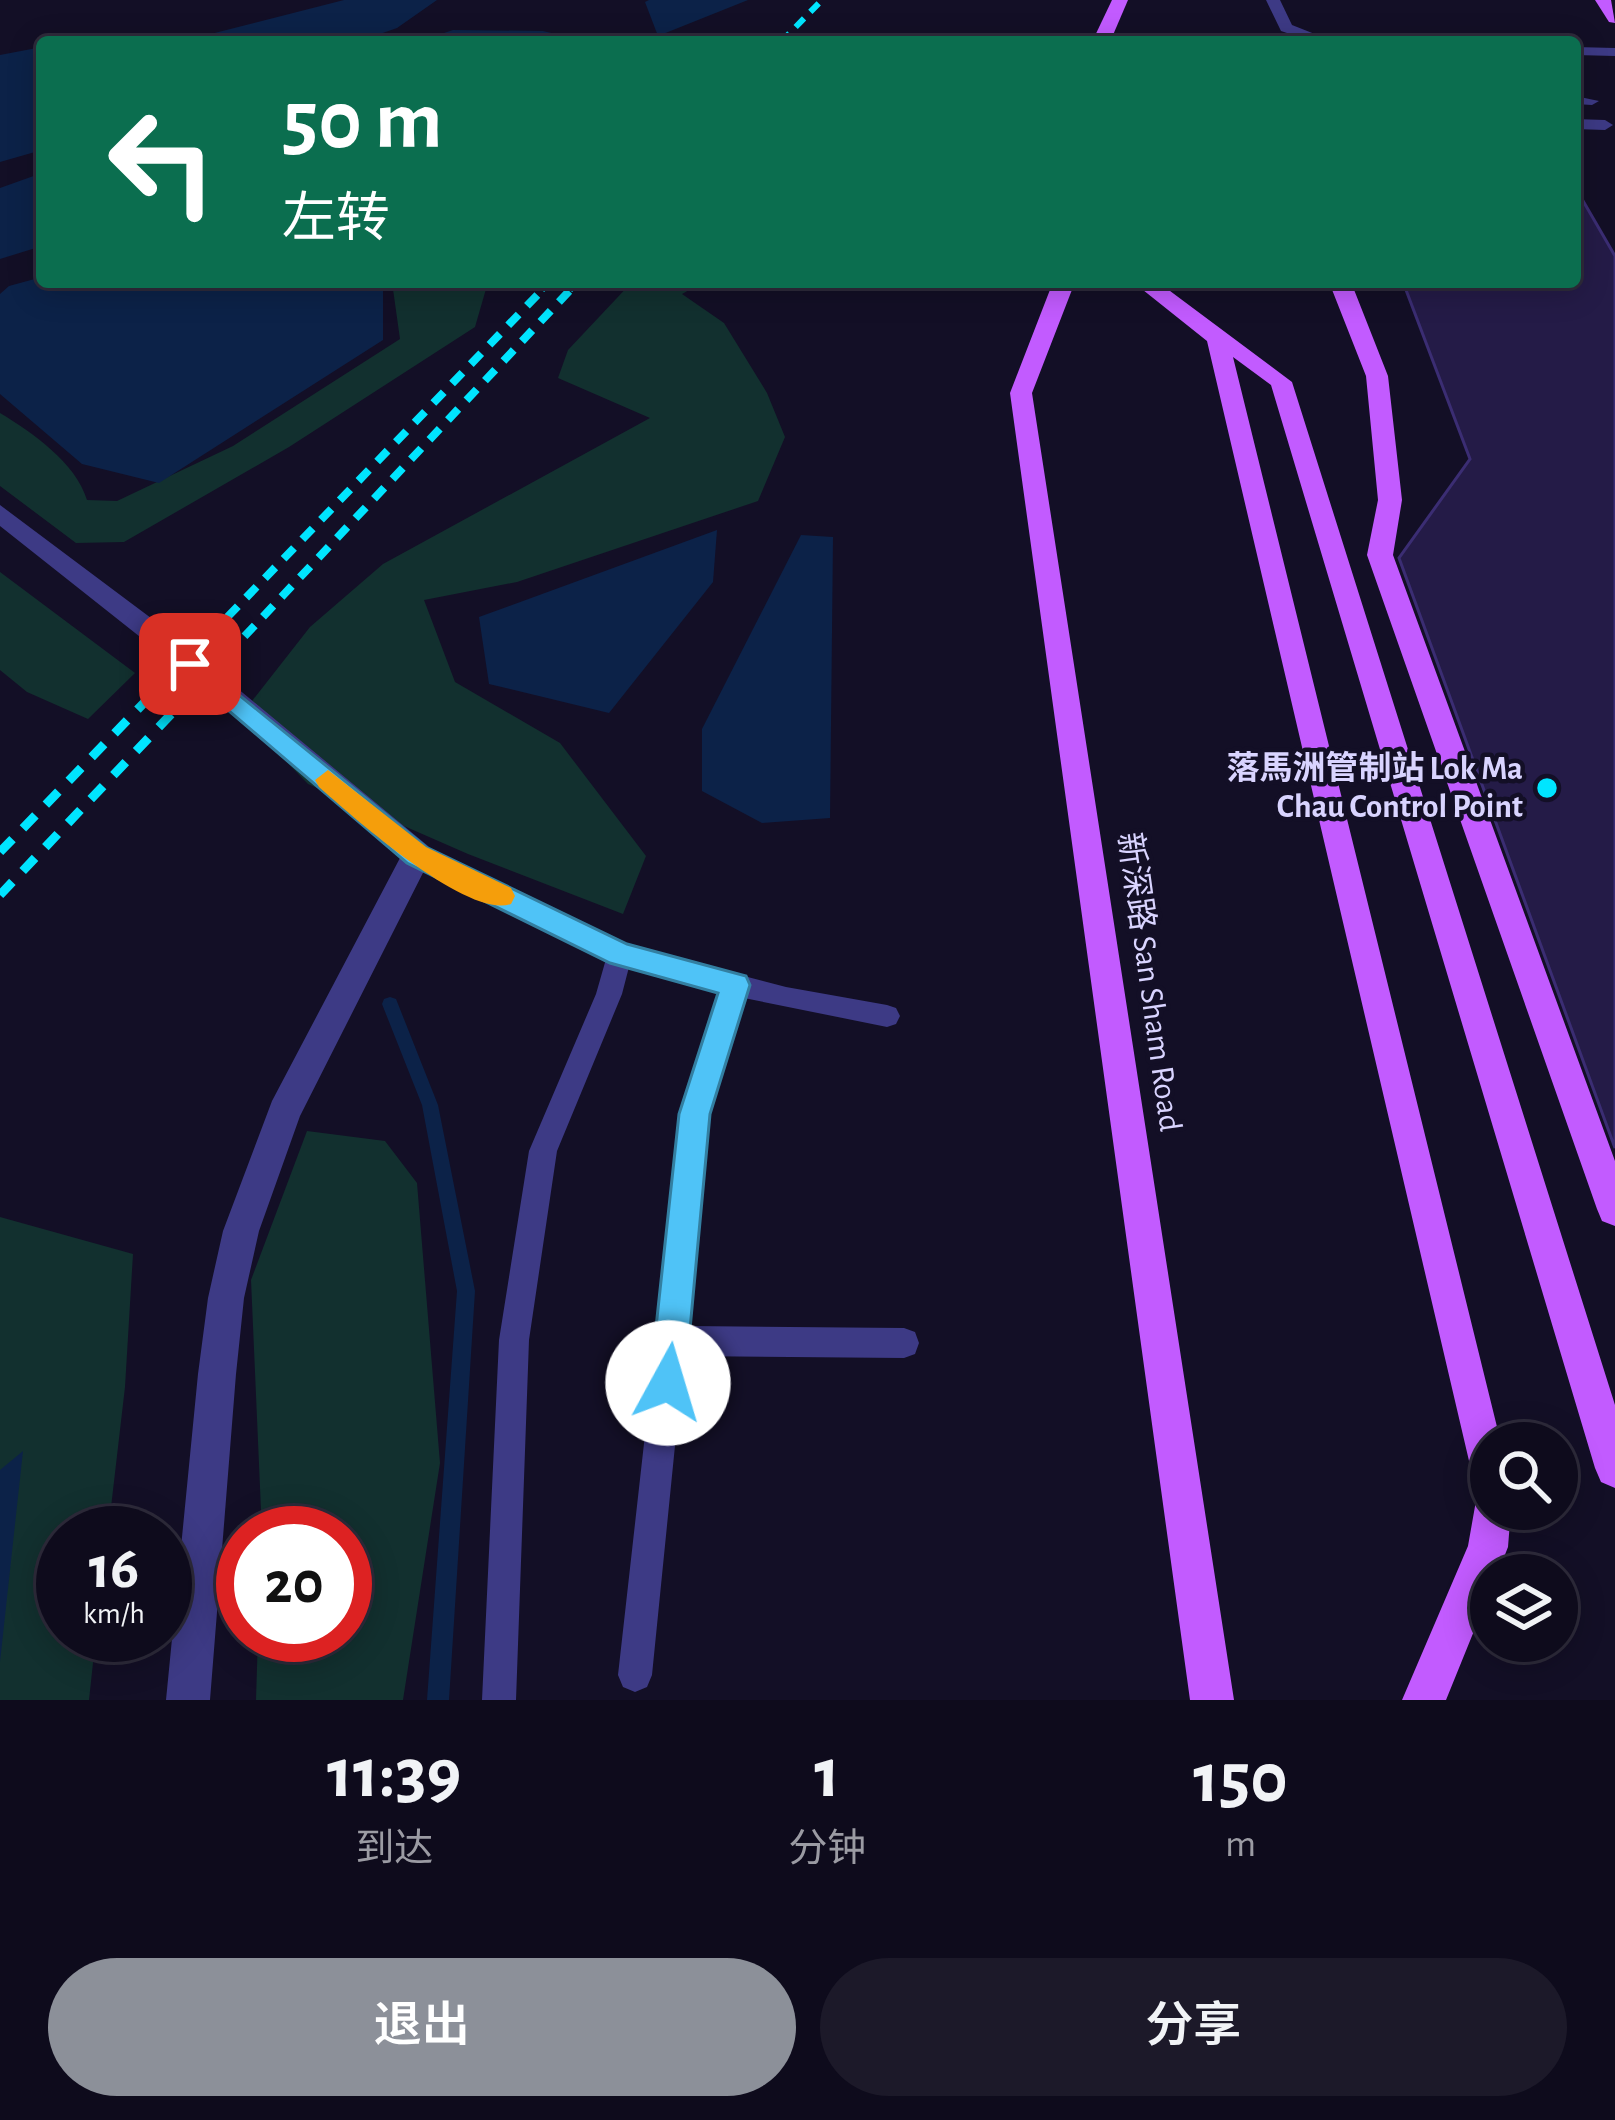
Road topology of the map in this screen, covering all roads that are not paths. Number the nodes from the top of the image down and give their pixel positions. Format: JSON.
{"nodes":[{"id":1,"x":1273,"y":0,"type":"edge"},
{"id":2,"x":1603,"y":0,"type":"edge"},
{"id":3,"x":1122,"y":2,"type":"edge"},
{"id":4,"x":1615,"y":18,"type":"edge"},
{"id":5,"x":1110,"y":36,"type":"edge"},
{"id":6,"x":1310,"y":36,"type":"edge"},
{"id":7,"x":1581,"y":51,"type":"edge"},
{"id":8,"x":1615,"y":52,"type":"edge"},
{"id":9,"x":1581,"y":124,"type":"edge"},
{"id":10,"x":1605,"y":125,"type":"dead end"},
{"id":11,"x":1062,"y":288,"type":"edge"},
{"id":12,"x":1152,"y":288,"type":"edge"},
{"id":13,"x":1342,"y":288,"type":"edge"},
{"id":14,"x":1210,"y":329,"type":"junction"},
{"id":15,"x":0,"y":512,"type":"edge"},
{"id":16,"x":417,"y":855,"type":"junction"},
{"id":17,"x":620,"y":954,"type":"junction"},
{"id":18,"x":735,"y":985,"type":"junction"},
{"id":19,"x":886,"y":1016,"type":"dead end"},
{"id":20,"x":1615,"y":1209,"type":"edge"},
{"id":21,"x":673,"y":1341,"type":"junction"},
{"id":22,"x":904,"y":1343,"type":"dead end"},
{"id":23,"x":1477,"y":1422,"type":"edge"},
{"id":24,"x":1615,"y":1468,"type":"edge"},
{"id":25,"x":1489,"y":1530,"type":"edge"},
{"id":26,"x":635,"y":1675,"type":"dead end"},
{"id":27,"x":188,"y":1700,"type":"edge"},
{"id":28,"x":499,"y":1700,"type":"edge"},
{"id":29,"x":1211,"y":1700,"type":"edge"},
{"id":30,"x":1424,"y":1700,"type":"edge"}],
"edges":[{"from":1,"to":6,"type":"lane"},
{"from":2,"to":4,"type":"main road"},
{"from":3,"to":5,"type":"main road"},
{"from":7,"to":8,"type":"lane"},
{"from":9,"to":10,"type":"lane"},
{"from":11,"to":29,"type":"main road","name":"新深路 San Sham Road"},
{"from":12,"to":14,"type":"main road"},
{"from":13,"to":20,"type":"main road"},
{"from":14,"to":23,"type":"main road"},
{"from":14,"to":24,"type":"main road"},
{"from":15,"to":16,"type":"street"},
{"from":16,"to":17,"type":"lane"},
{"from":16,"to":27,"type":"street"},
{"from":17,"to":18,"type":"lane"},
{"from":17,"to":28,"type":"lane"},
{"from":18,"to":19,"type":"lane"},
{"from":18,"to":21,"type":"lane"},
{"from":21,"to":22,"type":"lane"},
{"from":21,"to":26,"type":"lane"},
{"from":25,"to":30,"type":"main road"}]}
